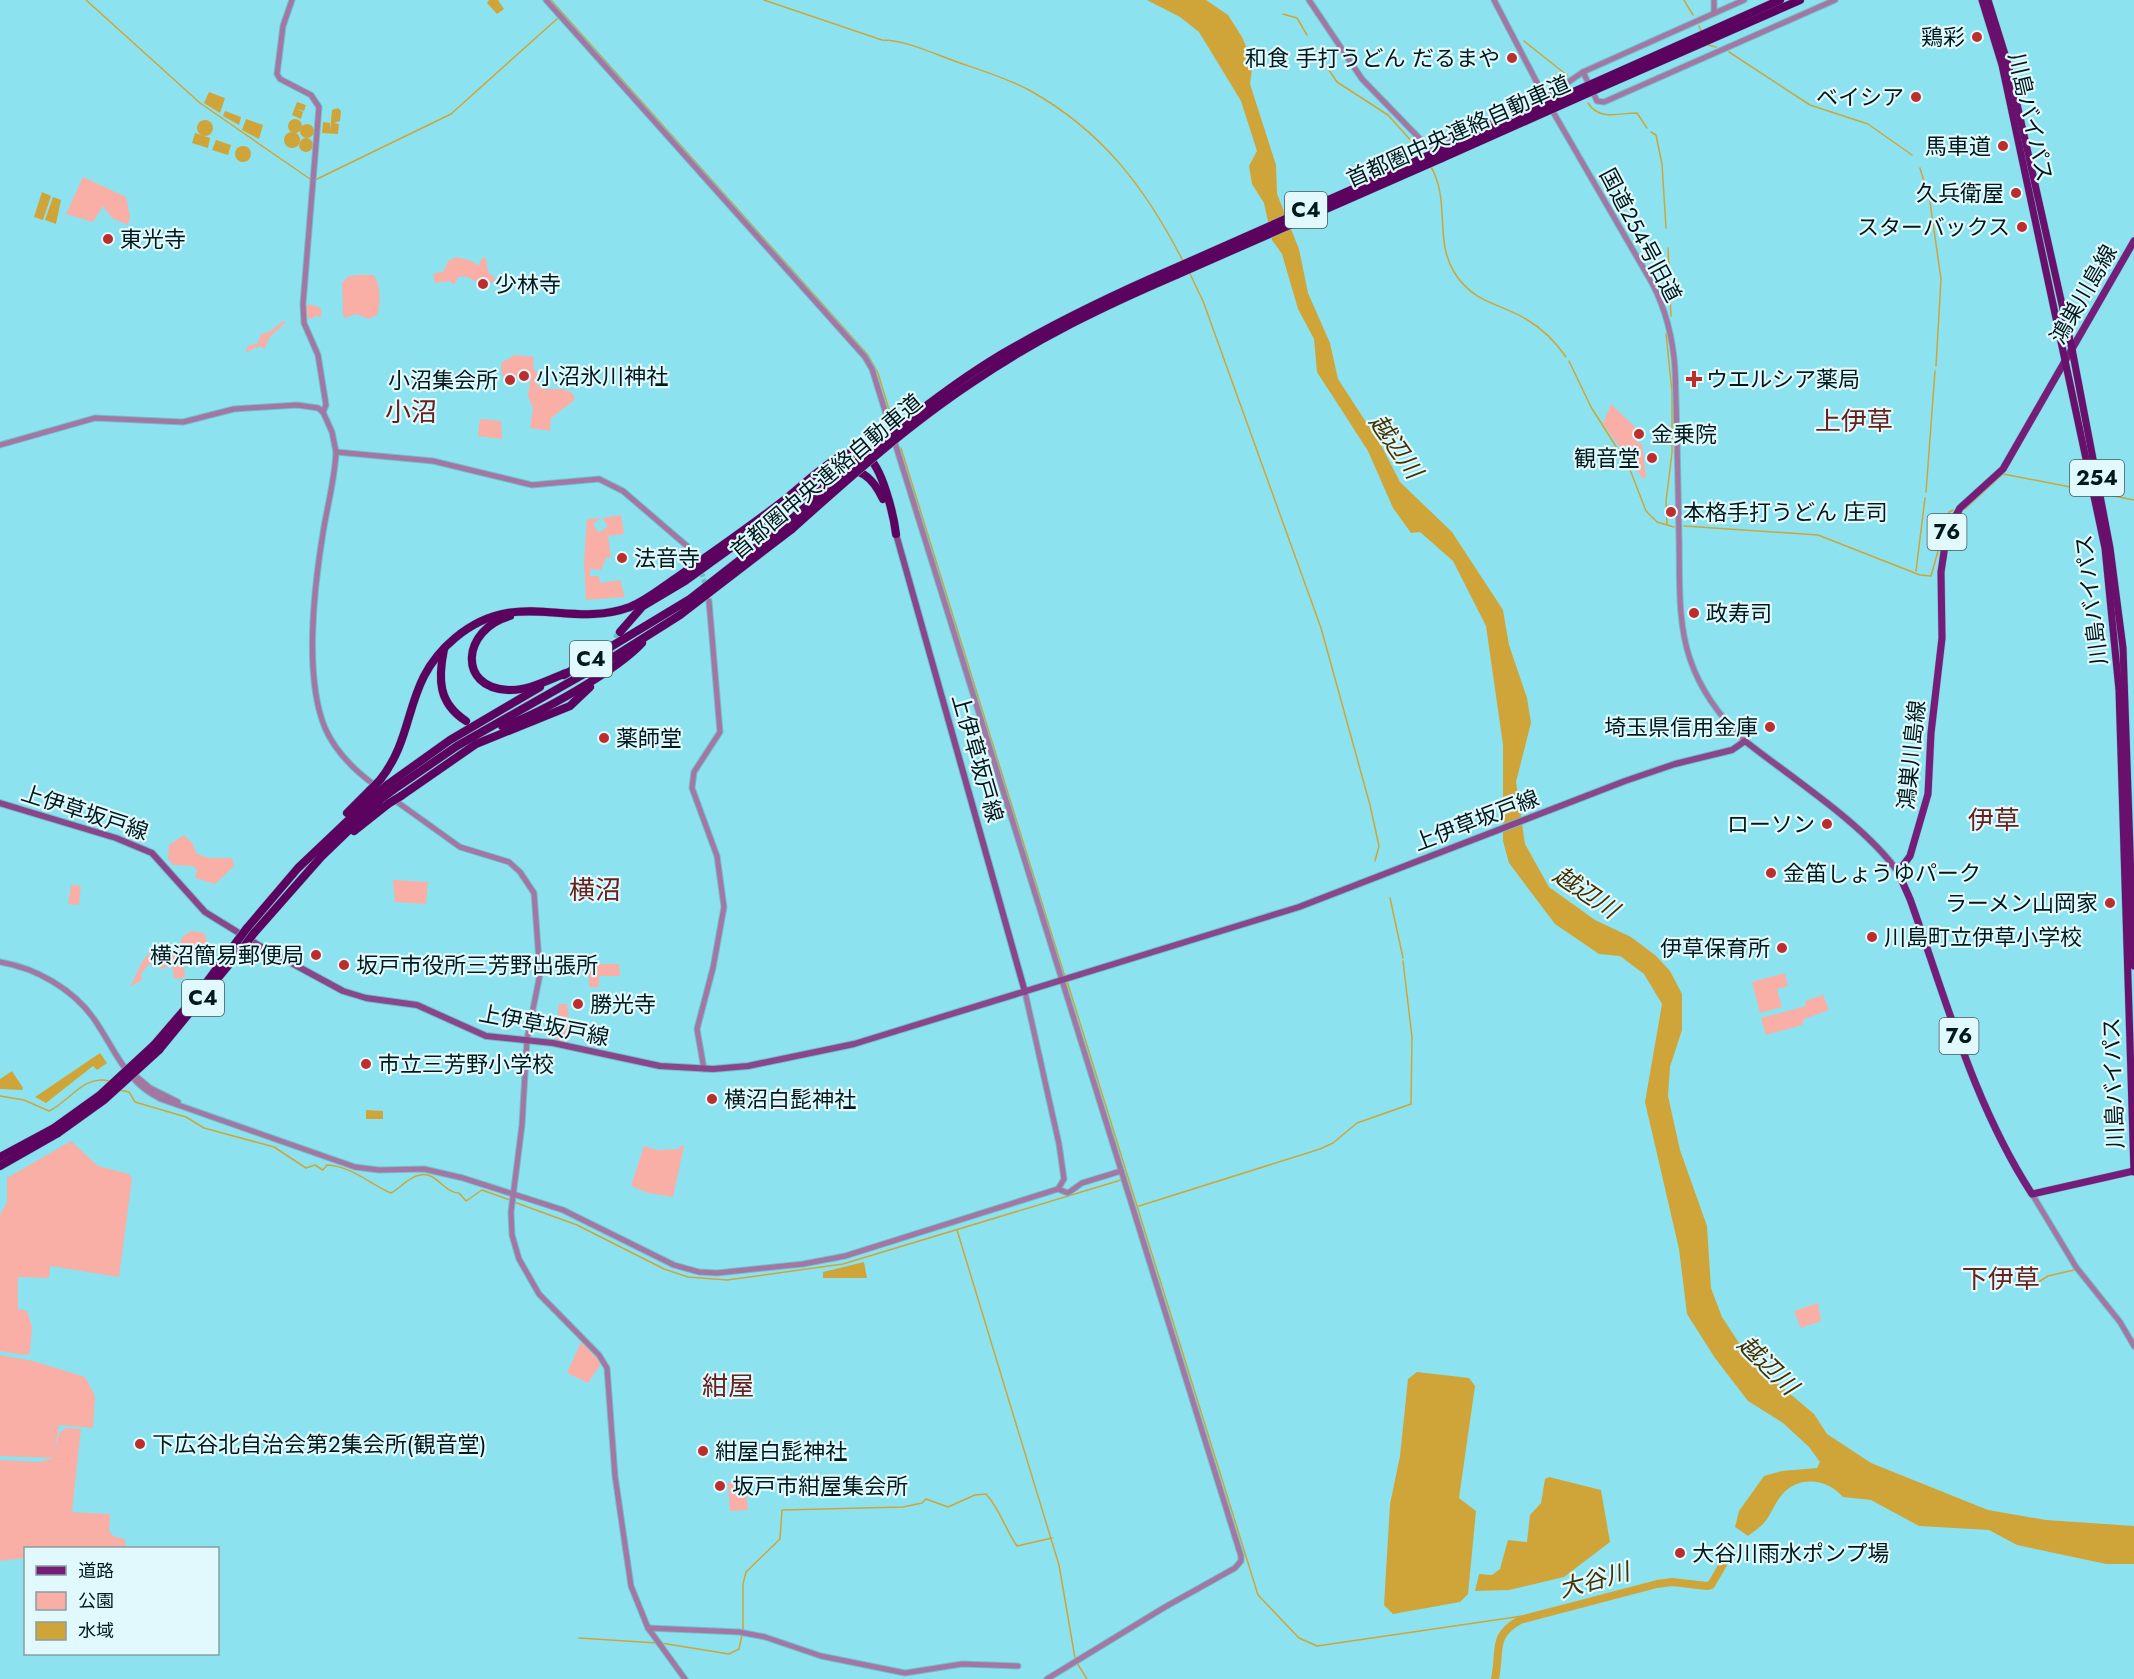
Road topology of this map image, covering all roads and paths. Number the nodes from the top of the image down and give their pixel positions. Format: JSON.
{"nodes":[{"id":1,"x":292,"y":0,"type":"edge"},
{"id":2,"x":546,"y":0,"type":"edge"},
{"id":3,"x":1309,"y":0,"type":"edge"},
{"id":4,"x":1494,"y":0,"type":"edge"},
{"id":5,"x":1714,"y":0,"type":"edge"},
{"id":6,"x":1744,"y":0,"type":"edge"},
{"id":7,"x":1780,"y":0,"type":"edge"},
{"id":8,"x":1800,"y":0,"type":"edge"},
{"id":9,"x":1835,"y":0,"type":"edge"},
{"id":10,"x":1982,"y":0,"type":"edge"},
{"id":11,"x":1988,"y":0,"type":"edge"},
{"id":12,"x":1714,"y":13,"type":"junction"},
{"id":13,"x":1728,"y":27,"type":"junction"},
{"id":14,"x":1584,"y":72,"type":"junction"},
{"id":15,"x":1545,"y":98,"type":"junction"},
{"id":16,"x":2134,"y":241,"type":"edge"},
{"id":17,"x":2072,"y":349,"type":"junction"},
{"id":18,"x":2066,"y":359,"type":"junction"},
{"id":19,"x":323,"y":412,"type":"junction"},
{"id":20,"x":0,"y":445,"type":"edge"},
{"id":21,"x":336,"y":452,"type":"junction"},
{"id":22,"x":790,"y":526,"type":"junction"},
{"id":23,"x":896,"y":534,"type":"junction"},
{"id":24,"x":687,"y":546,"type":"tunnel mouth"},
{"id":25,"x":709,"y":601,"type":"dead end"},
{"id":26,"x":641,"y":608,"type":"junction"},
{"id":27,"x":620,"y":632,"type":"tunnel mouth"},
{"id":28,"x":649,"y":635,"type":"junction"},
{"id":29,"x":445,"y":647,"type":"junction"},
{"id":30,"x":566,"y":673,"type":"junction"},
{"id":31,"x":590,"y":687,"type":"tunnel mouth"},
{"id":32,"x":466,"y":721,"type":"dead end"},
{"id":33,"x":502,"y":726,"type":"dead end"},
{"id":34,"x":1745,"y":741,"type":"junction"},
{"id":35,"x":387,"y":785,"type":"junction"},
{"id":36,"x":379,"y":797,"type":"junction"},
{"id":37,"x":0,"y":803,"type":"edge"},
{"id":38,"x":1898,"y":872,"type":"junction"},
{"id":39,"x":251,"y":931,"type":"junction"},
{"id":40,"x":0,"y":962,"type":"edge"},
{"id":41,"x":2134,"y":966,"type":"edge"},
{"id":42,"x":1062,"y":981,"type":"junction"},
{"id":43,"x":1025,"y":992,"type":"junction"},
{"id":44,"x":527,"y":1039,"type":"junction"},
{"id":45,"x":704,"y":1069,"type":"junction"},
{"id":46,"x":56,"y":1131,"type":"junction"},
{"id":47,"x":0,"y":1157,"type":"edge"},
{"id":48,"x":0,"y":1166,"type":"edge"},
{"id":49,"x":1121,"y":1171,"type":"junction"},
{"id":50,"x":2134,"y":1171,"type":"edge"},
{"id":51,"x":1058,"y":1189,"type":"junction"},
{"id":52,"x":513,"y":1193,"type":"junction"},
{"id":53,"x":2032,"y":1194,"type":"junction"},
{"id":54,"x":2134,"y":1346,"type":"edge"},
{"id":55,"x":648,"y":1628,"type":"junction"},
{"id":56,"x":1018,"y":1666,"type":"dead end"},
{"id":57,"x":685,"y":1679,"type":"edge"},
{"id":58,"x":1047,"y":1679,"type":"edge"}],
"edges":[{"from":1,"to":19,"type":"street"},
{"from":2,"to":42,"type":"street"},
{"from":3,"to":15,"type":"street"},
{"from":4,"to":15,"type":"street","name":"国道254号旧道"},
{"from":5,"to":12,"type":"street"},
{"from":6,"to":12,"type":"street"},
{"from":7,"to":13,"type":"highway","name":"首都圏中央連絡自動車道","number":"C4"},
{"from":8,"to":13,"type":"highway","name":"首都圏中央連絡自動車道","number":"C4"},
{"from":9,"to":14,"type":"street"},
{"from":10,"to":18,"type":"highway","name":"川島バイパス","number":"254"},
{"from":11,"to":17,"type":"highway","name":"川島バイパス","number":"254"},
{"from":12,"to":14,"type":"street"},
{"from":13,"to":22,"type":"highway","name":"首都圏中央連絡自動車道","number":"C4","bridge":true},
{"from":14,"to":15,"type":"street"},
{"from":15,"to":34,"type":"street","name":"国道254号旧道"},
{"from":16,"to":17,"type":"main road","name":"鴻巣川島線","number":"76"},
{"from":17,"to":18,"type":"main road","name":"鴻巣川島線","number":"76"},
{"from":17,"to":41,"type":"highway","name":"川島バイパス","number":"254"},
{"from":18,"to":38,"type":"main road","name":"鴻巣川島線","number":"76"},
{"from":18,"to":50,"type":"highway","name":"川島バイパス","number":"254"},
{"from":19,"to":20,"type":"street"},
{"from":19,"to":21,"type":"street"},
{"from":21,"to":24,"type":"street"},
{"from":21,"to":44,"type":"street"},
{"from":22,"to":28,"type":"highway","name":"首都圏中央連絡自動車道","number":"C4"},
{"from":22,"to":30,"type":"highway","name":"首都圏中央連絡自動車道","number":"C4"},
{"from":23,"to":26,"type":"highway"},
{"from":23,"to":29,"type":"highway"},
{"from":23,"to":43,"type":"main road","name":"上伊草坂戸線"},
{"from":25,"to":45,"type":"street"},
{"from":26,"to":27,"type":"highway"},
{"from":26,"to":30,"type":"highway"},
{"from":28,"to":33,"type":"highway"},
{"from":28,"to":35,"type":"highway","name":"首都圏中央連絡自動車道","number":"C4"},
{"from":29,"to":32,"type":"highway"},
{"from":29,"to":35,"type":"highway"},
{"from":30,"to":35,"type":"highway","name":"首都圏中央連絡自動車道","number":"C4"},
{"from":31,"to":36,"type":"highway","bridge":true},
{"from":34,"to":38,"type":"main road"},
{"from":34,"to":42,"type":"main road","name":"上伊草坂戸線"},
{"from":35,"to":36,"type":"highway","bridge":true},
{"from":35,"to":36,"type":"highway","name":"首都圏中央連絡自動車道","number":"C4","bridge":true},
{"from":36,"to":39,"type":"highway","number":"C4"},
{"from":36,"to":39,"type":"highway","number":"C4"},
{"from":37,"to":44,"type":"main road","name":"上伊草坂戸線"},
{"from":38,"to":53,"type":"main road","number":"76"},
{"from":39,"to":46,"type":"highway","number":"C4","bridge":true},
{"from":40,"to":52,"type":"street"},
{"from":42,"to":43,"type":"main road","name":"上伊草坂戸線"},
{"from":42,"to":49,"type":"street"},
{"from":43,"to":45,"type":"main road","name":"上伊草坂戸線"},
{"from":43,"to":51,"type":"street"},
{"from":44,"to":45,"type":"main road","name":"上伊草坂戸線"},
{"from":44,"to":52,"type":"street"},
{"from":46,"to":47,"type":"highway","number":"C4"},
{"from":46,"to":48,"type":"highway","number":"C4"},
{"from":49,"to":51,"type":"street"},
{"from":49,"to":58,"type":"street"},
{"from":50,"to":53,"type":"main road"},
{"from":51,"to":52,"type":"street"},
{"from":52,"to":55,"type":"street"},
{"from":53,"to":54,"type":"street"},
{"from":55,"to":56,"type":"street"},
{"from":55,"to":57,"type":"street"}]}
